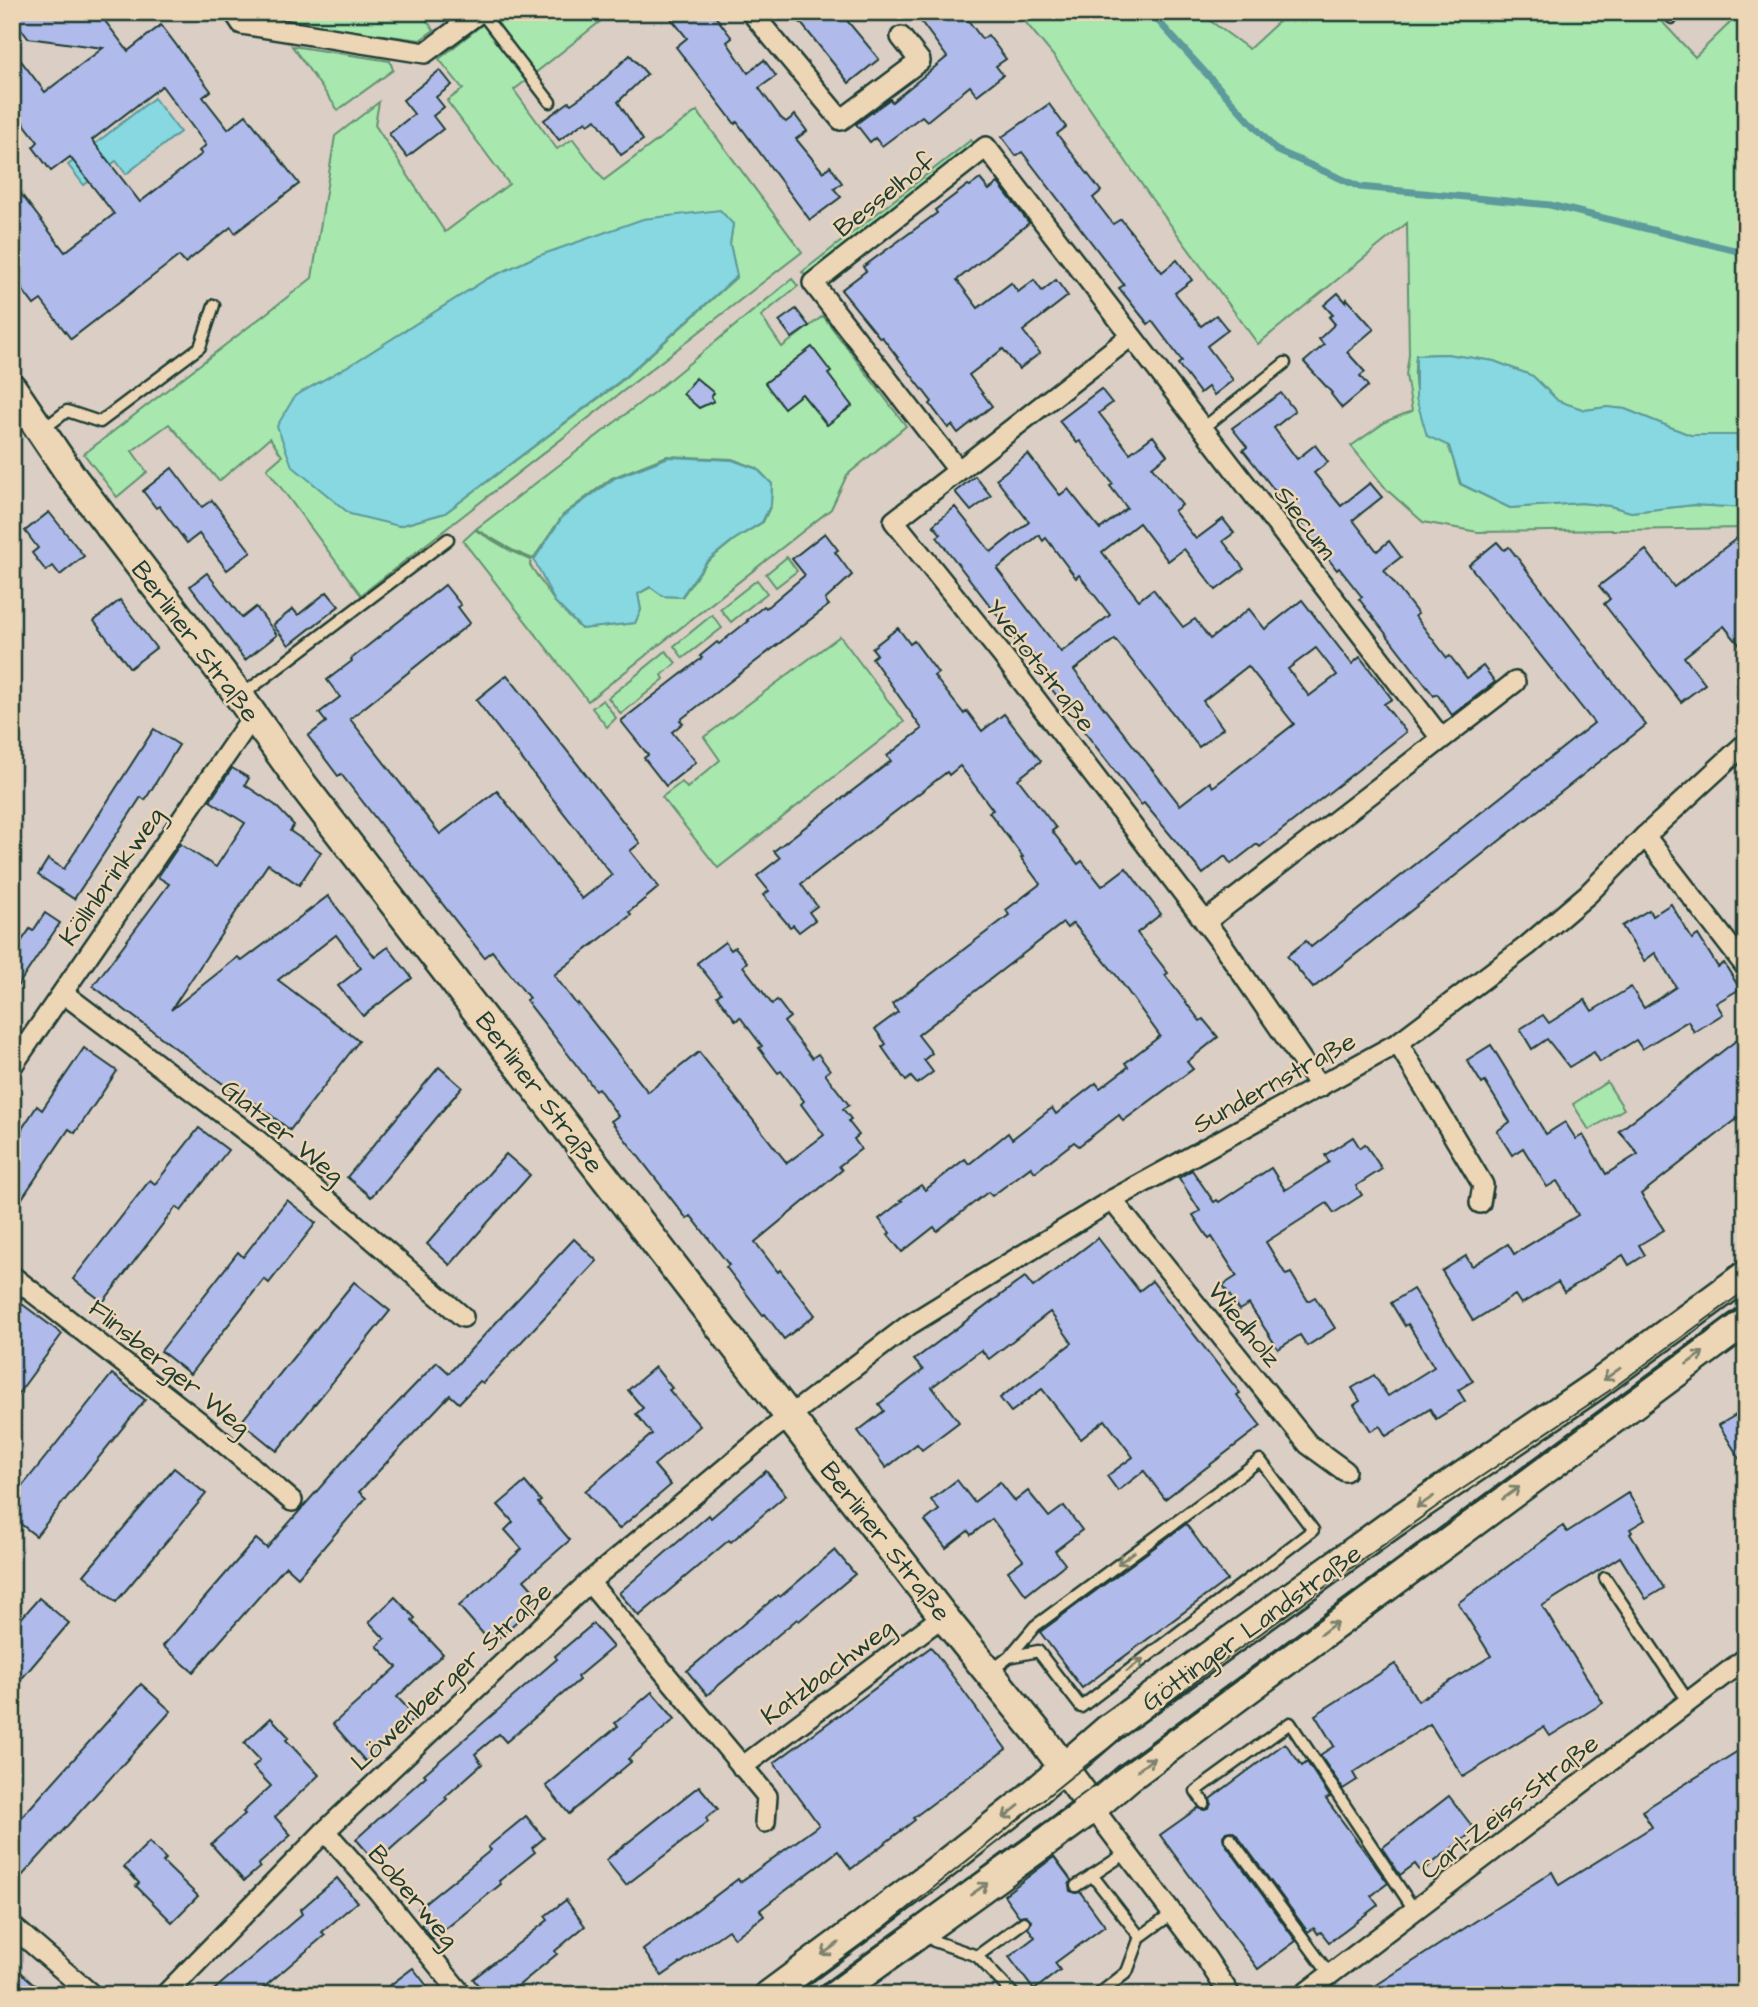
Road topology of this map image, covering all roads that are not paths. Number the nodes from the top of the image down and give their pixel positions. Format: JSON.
{"nodes":[{"id":1,"x":234,"y":12,"type":"edge"},
{"id":2,"x":480,"y":12,"type":"edge"},
{"id":3,"x":751,"y":12,"type":"edge"},
{"id":4,"x":1667,"y":12,"type":"edge"},
{"id":5,"x":1678,"y":12,"type":"edge"},
{"id":6,"x":901,"y":37,"type":"dead end"},
{"id":7,"x":550,"y":102,"type":"dead end"},
{"id":8,"x":214,"y":305,"type":"dead end"},
{"id":9,"x":1131,"y":336,"type":"junction"},
{"id":10,"x":1285,"y":363,"type":"dead end"},
{"id":11,"x":12,"y":387,"type":"edge"},
{"id":12,"x":1202,"y":429,"type":"junction"},
{"id":13,"x":42,"y":430,"type":"junction"},
{"id":14,"x":958,"y":470,"type":"junction"},
{"id":15,"x":448,"y":539,"type":"dead end"},
{"id":16,"x":1515,"y":682,"type":"dead end"},
{"id":17,"x":246,"y":707,"type":"junction"},
{"id":18,"x":1441,"y":738,"type":"junction"},
{"id":19,"x":1746,"y":743,"type":"edge"},
{"id":20,"x":1645,"y":836,"type":"junction"},
{"id":21,"x":1205,"y":922,"type":"junction"},
{"id":22,"x":1746,"y":967,"type":"edge"},
{"id":23,"x":63,"y":993,"type":"junction"},
{"id":24,"x":1398,"y":1043,"type":"junction"},
{"id":25,"x":12,"y":1066,"type":"edge"},
{"id":26,"x":1320,"y":1087,"type":"junction"},
{"id":27,"x":1112,"y":1200,"type":"junction"},
{"id":28,"x":1480,"y":1203,"type":"dead end"},
{"id":29,"x":1746,"y":1275,"type":"edge"},
{"id":30,"x":12,"y":1276,"type":"edge"},
{"id":31,"x":463,"y":1318,"type":"dead end"},
{"id":32,"x":1746,"y":1321,"type":"edge"},
{"id":33,"x":789,"y":1417,"type":"junction"},
{"id":34,"x":1345,"y":1471,"type":"dead end"},
{"id":35,"x":292,"y":1501,"type":"dead end"},
{"id":36,"x":1605,"y":1578,"type":"dead end"},
{"id":37,"x":589,"y":1582,"type":"junction"},
{"id":38,"x":943,"y":1616,"type":"junction"},
{"id":39,"x":1746,"y":1658,"type":"edge"},
{"id":40,"x":999,"y":1665,"type":"junction"},
{"id":41,"x":1688,"y":1701,"type":"junction"},
{"id":42,"x":742,"y":1767,"type":"junction"},
{"id":43,"x":1078,"y":1788,"type":"junction"},
{"id":44,"x":1204,"y":1803,"type":"dead end"},
{"id":45,"x":765,"y":1822,"type":"dead end"},
{"id":46,"x":325,"y":1831,"type":"junction"},
{"id":47,"x":1230,"y":1838,"type":"dead end"},
{"id":48,"x":1126,"y":1853,"type":"junction"},
{"id":49,"x":1092,"y":1875,"type":"junction"},
{"id":50,"x":1076,"y":1886,"type":"dead end"},
{"id":51,"x":1415,"y":1911,"type":"junction"},
{"id":52,"x":1173,"y":1913,"type":"junction"},
{"id":53,"x":1024,"y":1923,"type":"dead end"},
{"id":54,"x":12,"y":1926,"type":"edge"},
{"id":55,"x":923,"y":1928,"type":"junction"},
{"id":56,"x":1140,"y":1937,"type":"junction"},
{"id":57,"x":977,"y":1956,"type":"junction"},
{"id":58,"x":1329,"y":1976,"type":"junction"},
{"id":59,"x":167,"y":1994,"type":"edge"},
{"id":60,"x":92,"y":1995,"type":"edge"},
{"id":61,"x":463,"y":1995,"type":"edge"},
{"id":62,"x":769,"y":1995,"type":"edge"},
{"id":63,"x":834,"y":1995,"type":"edge"},
{"id":64,"x":1014,"y":1995,"type":"edge"},
{"id":65,"x":1098,"y":1995,"type":"edge"},
{"id":66,"x":1230,"y":1995,"type":"edge"},
{"id":67,"x":1303,"y":1995,"type":"edge"}],
"edges":[{"from":1,"to":2,"type":"street"},
{"from":2,"to":7,"type":"lane"},
{"from":3,"to":6,"type":"street"},
{"from":4,"to":5,"type":"lane"},
{"from":8,"to":13,"type":"lane"},
{"from":9,"to":12,"type":"street","name":"Siecum"},
{"from":9,"to":14,"type":"street","name":"Yvetotstraße"},
{"from":9,"to":14,"type":"street","name":"Besselhof"},
{"from":10,"to":12,"type":"lane"},
{"from":11,"to":13,"type":"street","name":"Berliner Straße"},
{"from":12,"to":18,"type":"street","name":"Siecum"},
{"from":13,"to":17,"type":"street","name":"Berliner Straße"},
{"from":14,"to":21,"type":"street","name":"Yvetotstraße"},
{"from":15,"to":17,"type":"lane"},
{"from":16,"to":18,"type":"street"},
{"from":17,"to":23,"type":"street","name":"Köllnbrinkweg"},
{"from":17,"to":33,"type":"street","name":"Berliner Straße"},
{"from":18,"to":21,"type":"street"},
{"from":19,"to":20,"type":"street","name":"Sundernstraße"},
{"from":20,"to":22,"type":"street"},
{"from":20,"to":24,"type":"street","name":"Sundernstraße"},
{"from":21,"to":26,"type":"street","name":"Yvetotstraße"},
{"from":23,"to":25,"type":"street","name":"Köllnbrinkweg"},
{"from":23,"to":31,"type":"street","name":"Glatzer Weg"},
{"from":24,"to":26,"type":"street","name":"Sundernstraße"},
{"from":24,"to":28,"type":"street"},
{"from":26,"to":27,"type":"street","name":"Sundernstraße"},
{"from":27,"to":33,"type":"street","name":"Sundernstraße"},
{"from":27,"to":34,"type":"street","name":"Wiedholz"},
{"from":29,"to":43,"type":"street","name":"Göttinger Landstraße","one_way":true},
{"from":30,"to":35,"type":"street","name":"Flinsberger Weg"},
{"from":43,"to":32,"type":"street","name":"Göttinger Landstraße","one_way":true},
{"from":33,"to":37,"type":"street","name":"Löwenberger Straße"},
{"from":33,"to":38,"type":"street","name":"Berliner Straße"},
{"from":36,"to":41,"type":"lane"},
{"from":37,"to":42,"type":"street"},
{"from":37,"to":46,"type":"street","name":"Löwenberger Straße"},
{"from":38,"to":40,"type":"street","name":"Berliner Straße"},
{"from":38,"to":42,"type":"street","name":"Katzbachweg"},
{"from":39,"to":41,"type":"street","name":"Carl-Zeiss-Straße"},
{"from":40,"to":40,"type":"lane","one_way":true},
{"from":40,"to":43,"type":"street","name":"Berliner Straße"},
{"from":41,"to":51,"type":"street","name":"Carl-Zeiss-Straße"},
{"from":42,"to":45,"type":"street"},
{"from":43,"to":48,"type":"street"},
{"from":55,"to":43,"type":"street","name":"Göttinger Landstraße","one_way":true},
{"from":43,"to":62,"type":"street","name":"Göttinger Landstraße","one_way":true},
{"from":44,"to":51,"type":"lane"},
{"from":46,"to":59,"type":"street","name":"Löwenberger Straße"},
{"from":46,"to":61,"type":"street","name":"Boberweg"},
{"from":47,"to":58,"type":"lane"},
{"from":48,"to":49,"type":"lane"},
{"from":48,"to":52,"type":"street"},
{"from":49,"to":50,"type":"lane"},
{"from":49,"to":56,"type":"lane"},
{"from":51,"to":58,"type":"street","name":"Carl-Zeiss-Straße"},
{"from":52,"to":56,"type":"lane"},
{"from":52,"to":66,"type":"street"},
{"from":53,"to":57,"type":"lane"},
{"from":54,"to":60,"type":"street"},
{"from":55,"to":57,"type":"lane"},
{"from":55,"to":63,"type":"street","name":"Göttinger Landstraße"},
{"from":56,"to":65,"type":"lane"},
{"from":57,"to":64,"type":"lane"},
{"from":58,"to":67,"type":"street","name":"Carl-Zeiss-Straße"}]}
